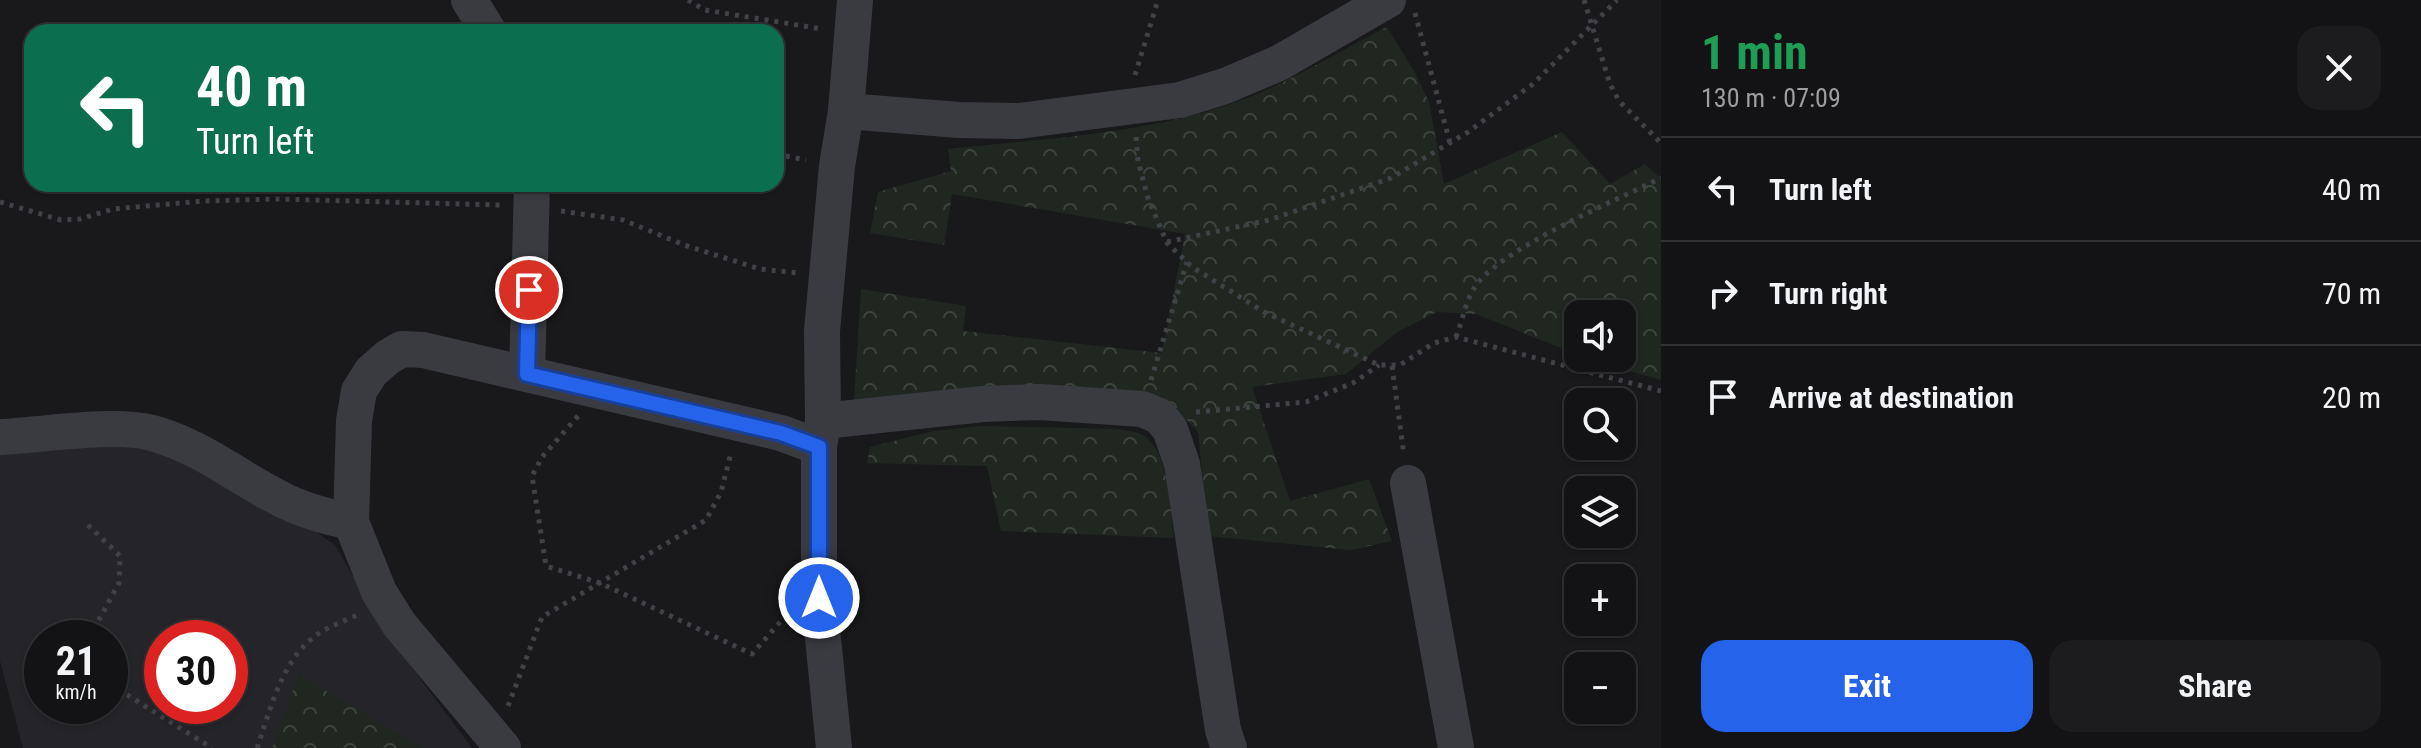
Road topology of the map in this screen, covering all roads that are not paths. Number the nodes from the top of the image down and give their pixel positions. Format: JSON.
{"nodes":[{"id":1,"x":469,"y":0,"type":"edge"},
{"id":2,"x":1388,"y":0,"type":"edge"},
{"id":3,"x":852,"y":17,"type":"edge"},
{"id":4,"x":484,"y":24,"type":"edge"},
{"id":5,"x":846,"y":111,"type":"junction"},
{"id":6,"x":532,"y":195,"type":"edge"},
{"id":7,"x":527,"y":374,"type":"junction"},
{"id":8,"x":821,"y":434,"type":"junction"},
{"id":9,"x":0,"y":437,"type":"edge"},
{"id":10,"x":1408,"y":483,"type":"road end"},
{"id":11,"x":351,"y":522,"type":"junction"},
{"id":12,"x":499,"y":744,"type":"edge"},
{"id":13,"x":834,"y":748,"type":"edge"},
{"id":14,"x":1229,"y":748,"type":"edge"},
{"id":15,"x":1456,"y":748,"type":"edge"}],
"edges":[{"from":1,"to":4,"type":"street"},
{"from":2,"to":5,"type":"street"},
{"from":3,"to":5,"type":"street"},
{"from":5,"to":8,"type":"street"},
{"from":6,"to":7,"type":"street"},
{"from":7,"to":8,"type":"street"},
{"from":7,"to":11,"type":"street"},
{"from":8,"to":13,"type":"street"},
{"from":8,"to":14,"type":"street"},
{"from":9,"to":11,"type":"street"},
{"from":10,"to":15,"type":"street"},
{"from":11,"to":12,"type":"street"}]}
